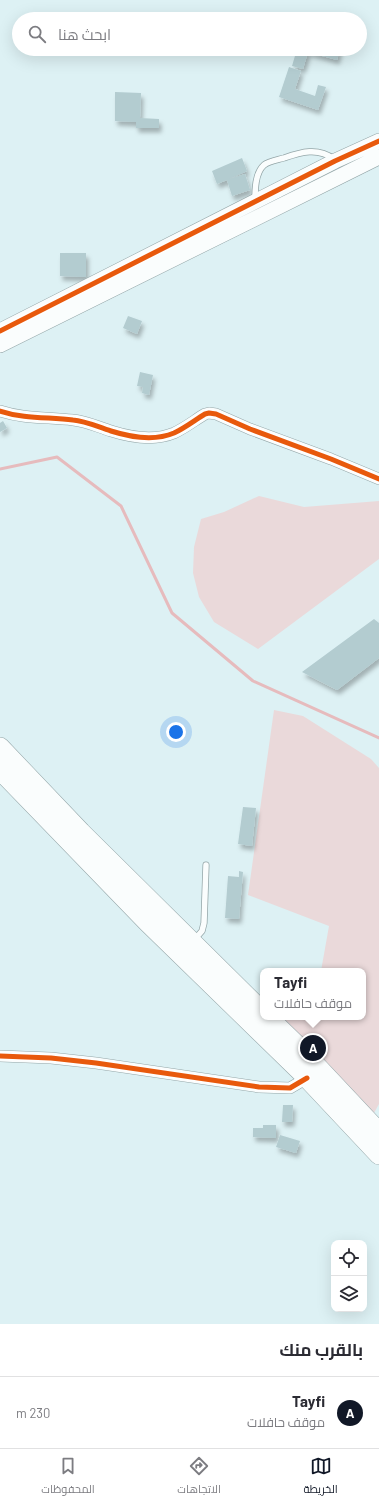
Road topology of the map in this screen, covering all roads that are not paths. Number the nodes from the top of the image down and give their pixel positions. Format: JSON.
{"nodes":[{"id":1,"x":379,"y":141,"type":"edge"},
{"id":2,"x":379,"y":157,"type":"edge"},
{"id":3,"x":335,"y":161,"type":"junction"},
{"id":4,"x":255,"y":202,"type":"junction"},
{"id":5,"x":0,"y":331,"type":"edge"},
{"id":6,"x":0,"y":345,"type":"edge"},
{"id":7,"x":0,"y":411,"type":"edge"},
{"id":8,"x":379,"y":479,"type":"edge"},
{"id":9,"x":3,"y":761,"type":"edge"},
{"id":10,"x":206,"y":865,"type":"dead end"},
{"id":11,"x":192,"y":943,"type":"junction"},
{"id":12,"x":260,"y":1009,"type":"edge"},
{"id":13,"x":271,"y":1020,"type":"edge"},
{"id":14,"x":0,"y":1056,"type":"edge"},
{"id":15,"x":307,"y":1078,"type":"junction"},
{"id":16,"x":379,"y":1132,"type":"edge"},
{"id":17,"x":379,"y":1155,"type":"edge"}],
"edges":[{"from":1,"to":3,"type":"street"},
{"from":2,"to":6,"type":"street"},
{"from":3,"to":4,"type":"street"},
{"from":3,"to":4,"type":"lane"},
{"from":4,"to":5,"type":"street"},
{"from":7,"to":8,"type":"street"},
{"from":9,"to":11,"type":"highway"},
{"from":9,"to":15,"type":"highway"},
{"from":10,"to":11,"type":"lane"},
{"from":11,"to":12,"type":"highway"},
{"from":13,"to":16,"type":"highway"},
{"from":14,"to":15,"type":"street"},
{"from":15,"to":17,"type":"highway"}]}
